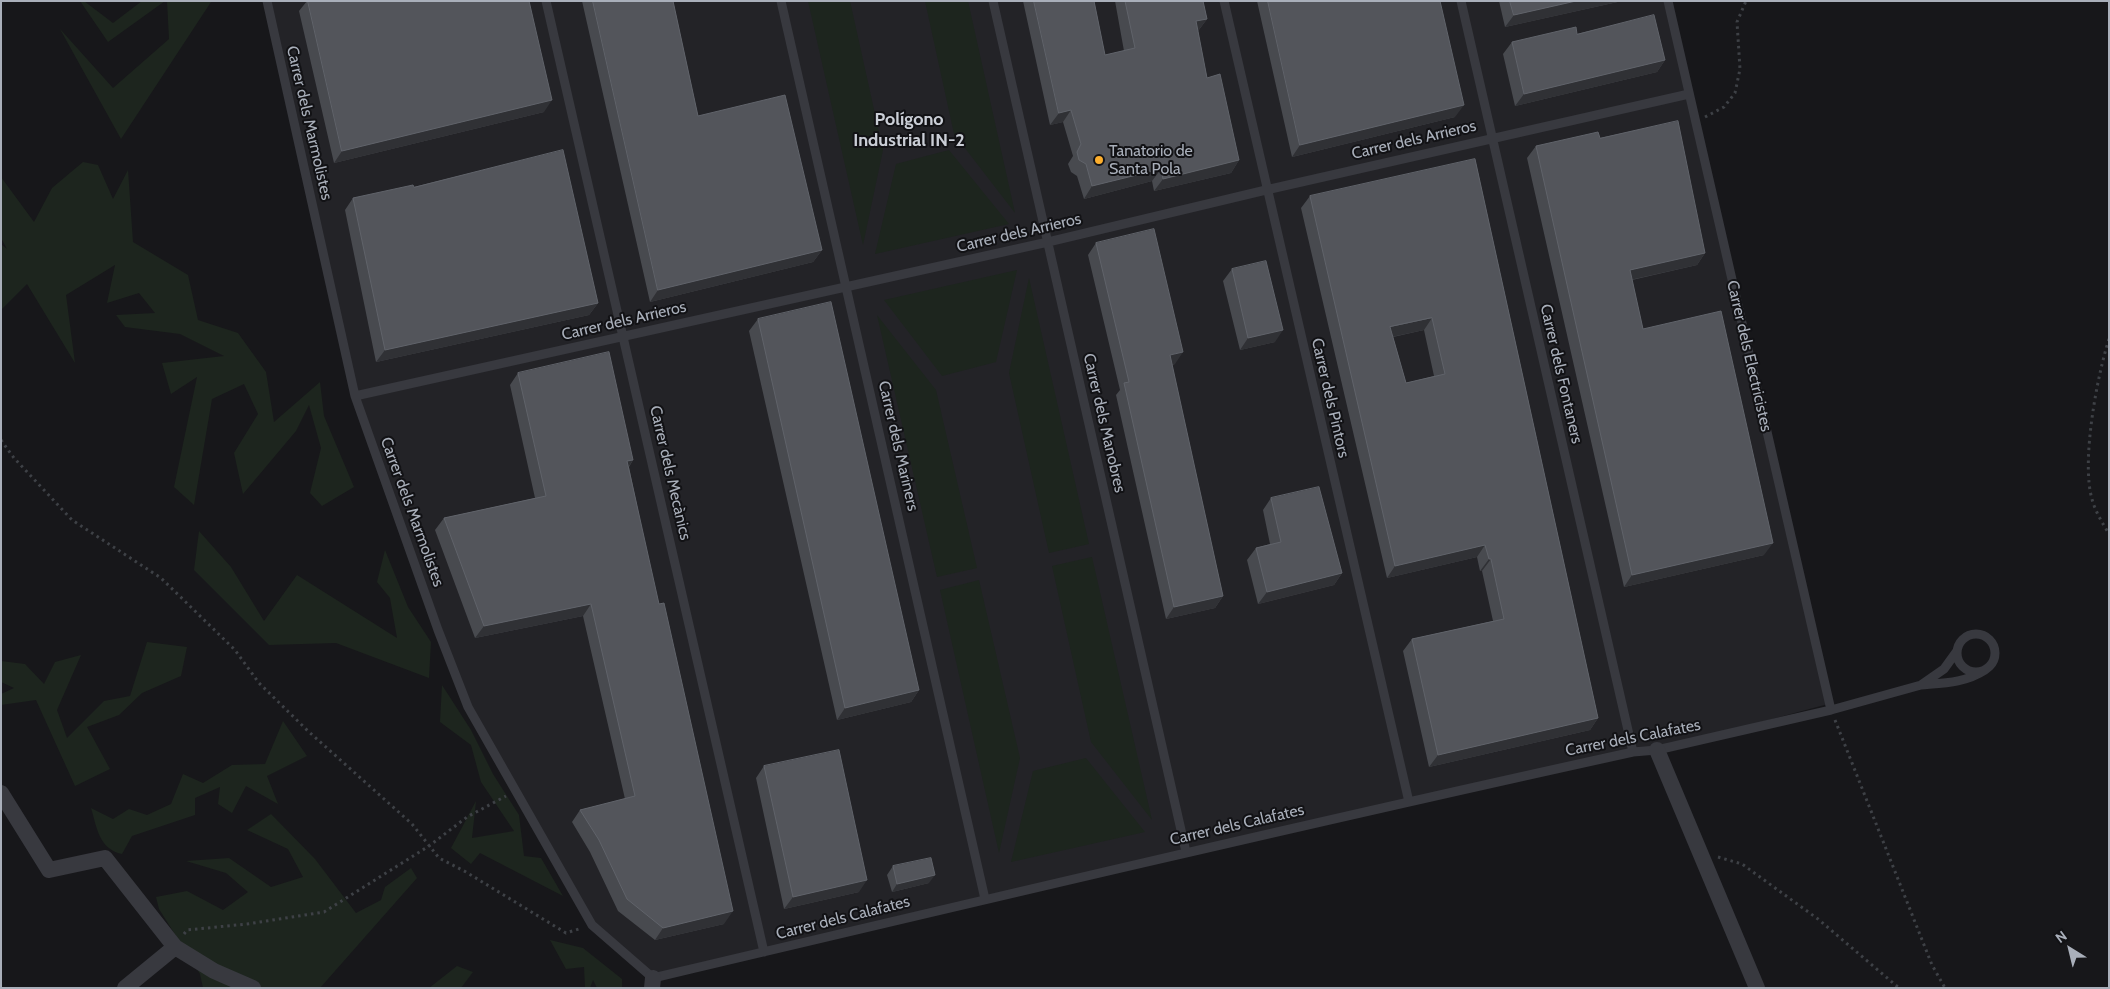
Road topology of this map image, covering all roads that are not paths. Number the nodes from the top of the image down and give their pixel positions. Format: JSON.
{"nodes":[{"id":1,"x":267,"y":1,"type":"edge"},
{"id":2,"x":546,"y":1,"type":"edge"},
{"id":3,"x":781,"y":1,"type":"edge"},
{"id":4,"x":993,"y":1,"type":"edge"},
{"id":5,"x":1224,"y":1,"type":"edge"},
{"id":6,"x":1461,"y":1,"type":"edge"},
{"id":7,"x":1668,"y":1,"type":"edge"},
{"id":8,"x":1689,"y":94,"type":"junction"},
{"id":9,"x":1491,"y":138,"type":"junction"},
{"id":10,"x":1266,"y":190,"type":"junction"},
{"id":11,"x":1048,"y":242,"type":"junction"},
{"id":12,"x":847,"y":287,"type":"junction"},
{"id":13,"x":624,"y":336,"type":"junction"},
{"id":14,"x":355,"y":396,"type":"junction"},
{"id":15,"x":1957,"y":651,"type":"junction"},
{"id":16,"x":1985,"y":670,"type":"junction"},
{"id":17,"x":1921,"y":685,"type":"junction"},
{"id":18,"x":1831,"y":710,"type":"junction"},
{"id":19,"x":1657,"y":750,"type":"junction"},
{"id":20,"x":1633,"y":752,"type":"junction"},
{"id":21,"x":1,"y":793,"type":"edge"},
{"id":22,"x":1409,"y":802,"type":"junction"},
{"id":23,"x":1186,"y":852,"type":"junction"},
{"id":24,"x":986,"y":899,"type":"junction"},
{"id":25,"x":175,"y":946,"type":"junction"},
{"id":26,"x":764,"y":952,"type":"junction"},
{"id":27,"x":652,"y":983,"type":"edge"},
{"id":28,"x":125,"y":988,"type":"edge"},
{"id":29,"x":253,"y":988,"type":"edge"},
{"id":30,"x":1757,"y":988,"type":"edge"}],
"edges":[{"from":1,"to":14,"type":"lane","name":"Carrer dels Marmolistes"},
{"from":2,"to":13,"type":"lane","name":"Carrer dels Mecànics"},
{"from":3,"to":12,"type":"lane","name":"Carrer dels Mariners"},
{"from":4,"to":11,"type":"lane","name":"Carrer dels Manobres"},
{"from":5,"to":10,"type":"lane","name":"Carrer dels Pintors"},
{"from":6,"to":9,"type":"lane","name":"Carrer dels Fontaners"},
{"from":7,"to":8,"type":"lane","name":"Carrer dels Electricistes"},
{"from":8,"to":9,"type":"lane","name":"Carrer dels Arrieros"},
{"from":8,"to":18,"type":"lane","name":"Carrer dels Electricistes"},
{"from":9,"to":10,"type":"lane","name":"Carrer dels Arrieros"},
{"from":9,"to":20,"type":"lane","name":"Carrer dels Fontaners"},
{"from":10,"to":11,"type":"lane","name":"Carrer dels Arrieros"},
{"from":10,"to":22,"type":"lane","name":"Carrer dels Pintors"},
{"from":11,"to":12,"type":"lane","name":"Carrer dels Arrieros"},
{"from":11,"to":23,"type":"lane","name":"Carrer dels Manobres"},
{"from":12,"to":13,"type":"lane","name":"Carrer dels Arrieros"},
{"from":12,"to":24,"type":"lane","name":"Carrer dels Mariners"},
{"from":13,"to":14,"type":"lane","name":"Carrer dels Arrieros"},
{"from":13,"to":26,"type":"lane","name":"Carrer dels Mecànics"},
{"from":14,"to":27,"type":"lane","name":"Carrer dels Marmolistes"},
{"from":15,"to":16,"type":"lane"},
{"from":15,"to":16,"type":"lane"},
{"from":15,"to":17,"type":"lane"},
{"from":16,"to":17,"type":"lane"},
{"from":17,"to":18,"type":"lane","name":"Carrer dels Calafates"},
{"from":18,"to":19,"type":"lane","name":"Carrer dels Calafates"},
{"from":19,"to":20,"type":"lane","name":"Carrer dels Calafates"},
{"from":19,"to":30,"type":"street"},
{"from":20,"to":22,"type":"lane","name":"Carrer dels Calafates"},
{"from":21,"to":25,"type":"street"},
{"from":22,"to":23,"type":"lane","name":"Carrer dels Calafates"},
{"from":23,"to":24,"type":"lane","name":"Carrer dels Calafates"},
{"from":24,"to":26,"type":"lane","name":"Carrer dels Calafates"},
{"from":25,"to":28,"type":"street"},
{"from":25,"to":29,"type":"street"},
{"from":26,"to":27,"type":"lane","name":"Carrer dels Calafates"}]}
